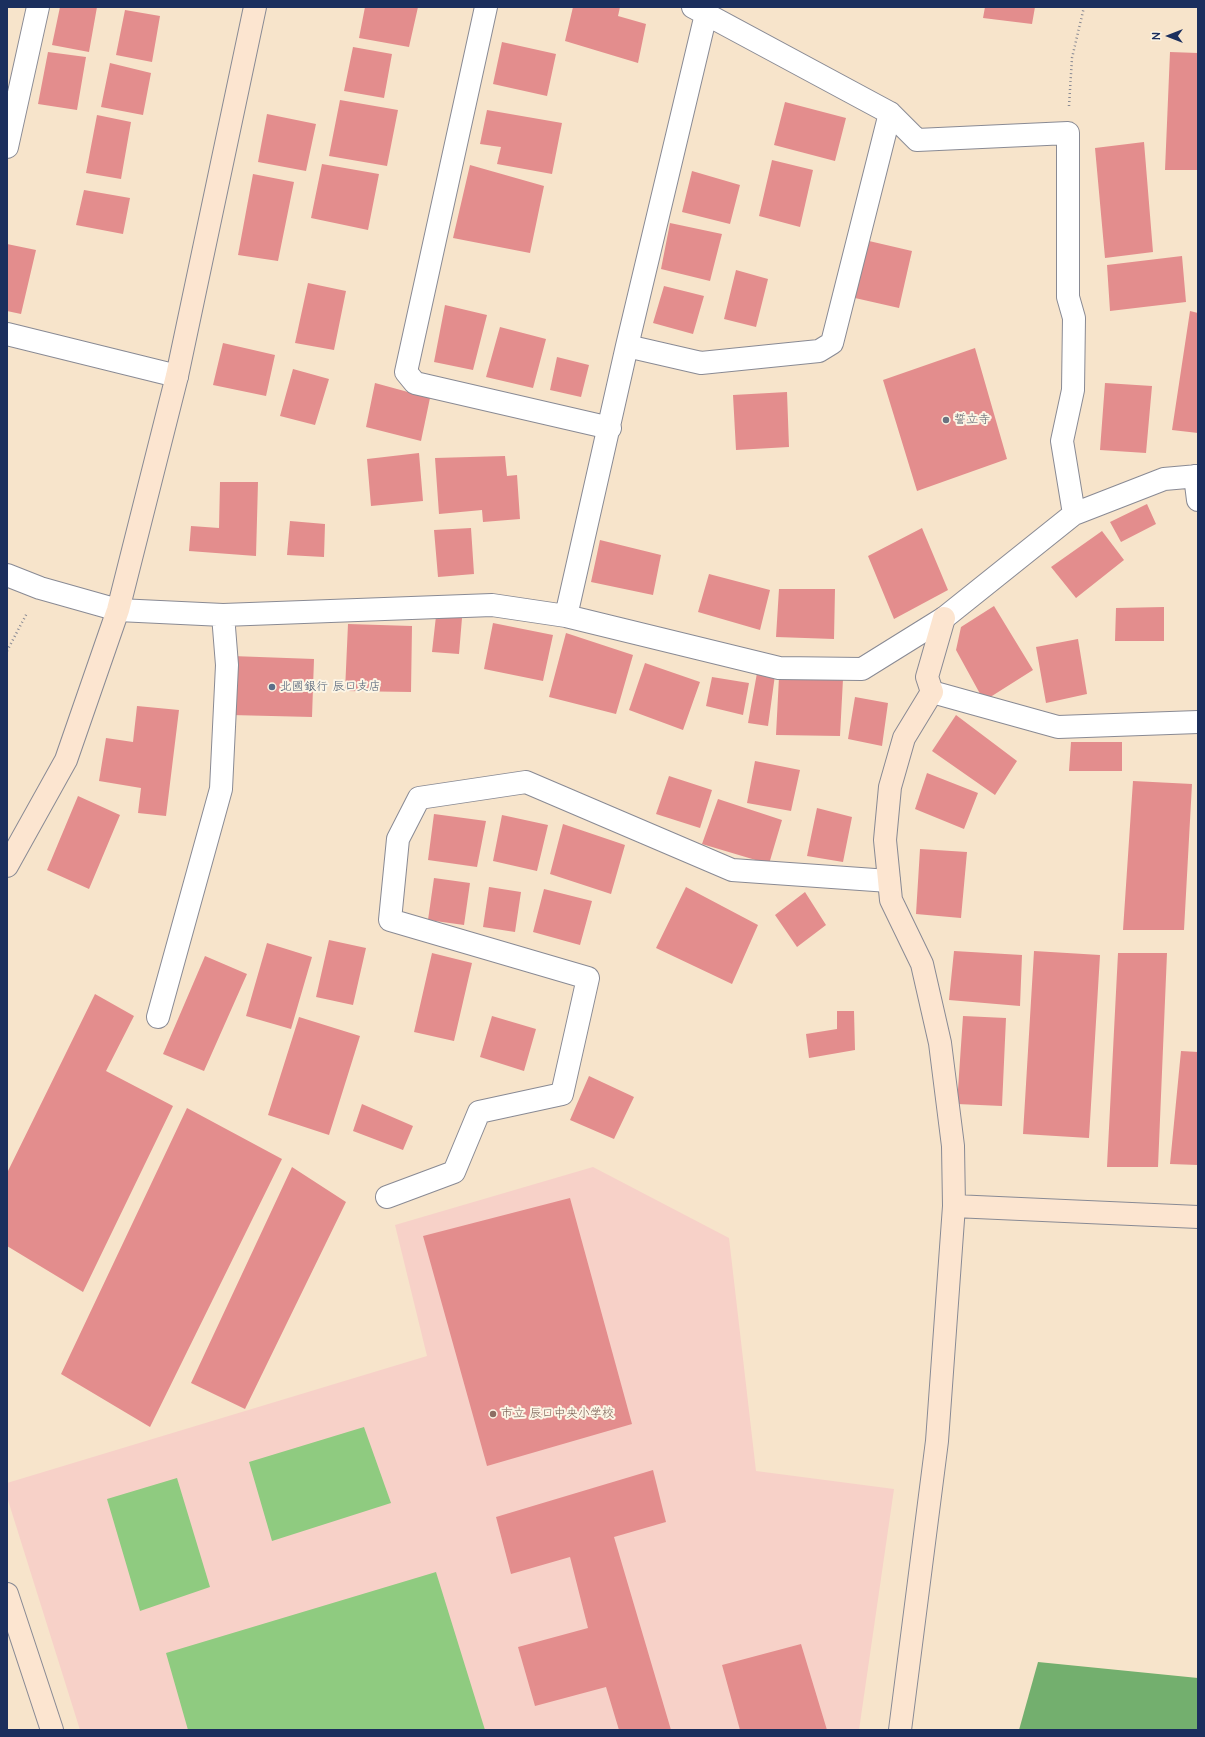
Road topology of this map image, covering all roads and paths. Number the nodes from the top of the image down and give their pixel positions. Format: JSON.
{"nodes":[{"id":1,"x":38,"y":7,"type":"edge"},
{"id":2,"x":255,"y":7,"type":"edge"},
{"id":3,"x":486,"y":7,"type":"edge"},
{"id":4,"x":1084,"y":7,"type":"edge"},
{"id":5,"x":700,"y":11,"type":"edge"},
{"id":6,"x":890,"y":113,"type":"junction"},
{"id":7,"x":1068,"y":133,"type":"junction"},
{"id":8,"x":7,"y":147,"type":"edge"},
{"id":9,"x":7,"y":334,"type":"edge"},
{"id":10,"x":628,"y":346,"type":"junction"},
{"id":11,"x":177,"y":376,"type":"junction"},
{"id":12,"x":610,"y":428,"type":"junction"},
{"id":13,"x":1197,"y":476,"type":"edge"},
{"id":14,"x":1198,"y":500,"type":"edge"},
{"id":15,"x":1074,"y":514,"type":"junction"},
{"id":16,"x":7,"y":575,"type":"edge"},
{"id":17,"x":40,"y":588,"type":"junction"},
{"id":18,"x":118,"y":610,"type":"junction"},
{"id":19,"x":223,"y":615,"type":"junction"},
{"id":20,"x":566,"y":616,"type":"junction"},
{"id":21,"x":944,"y":618,"type":"junction"},
{"id":22,"x":7,"y":652,"type":"edge"},
{"id":23,"x":932,"y":692,"type":"junction"},
{"id":24,"x":1198,"y":722,"type":"edge"},
{"id":25,"x":7,"y":866,"type":"edge"},
{"id":26,"x":889,"y":881,"type":"junction"},
{"id":27,"x":158,"y":1017,"type":"dead end"},
{"id":28,"x":388,"y":1197,"type":"dead end"},
{"id":29,"x":954,"y":1206,"type":"junction"},
{"id":30,"x":1198,"y":1217,"type":"edge"},
{"id":31,"x":7,"y":1594,"type":"edge"},
{"id":32,"x":52,"y":1730,"type":"edge"},
{"id":33,"x":900,"y":1730,"type":"edge"}],
"edges":[{"from":1,"to":8,"type":"street"},
{"from":2,"to":11,"type":"street"},
{"from":3,"to":12,"type":"street"},
{"from":4,"to":7,"type":"path"},
{"from":5,"to":6,"type":"street"},
{"from":5,"to":10,"type":"street"},
{"from":6,"to":7,"type":"street"},
{"from":6,"to":10,"type":"street"},
{"from":7,"to":15,"type":"street"},
{"from":9,"to":11,"type":"street"},
{"from":10,"to":12,"type":"street"},
{"from":11,"to":18,"type":"street"},
{"from":12,"to":20,"type":"street"},
{"from":13,"to":14,"type":"street"},
{"from":13,"to":15,"type":"street"},
{"from":15,"to":21,"type":"street"},
{"from":16,"to":17,"type":"street"},
{"from":17,"to":18,"type":"street"},
{"from":17,"to":22,"type":"path"},
{"from":18,"to":19,"type":"street"},
{"from":18,"to":25,"type":"street"},
{"from":19,"to":20,"type":"street"},
{"from":19,"to":27,"type":"street"},
{"from":20,"to":21,"type":"street"},
{"from":21,"to":23,"type":"street"},
{"from":23,"to":24,"type":"street"},
{"from":23,"to":26,"type":"street"},
{"from":26,"to":28,"type":"street"},
{"from":26,"to":29,"type":"street"},
{"from":29,"to":30,"type":"street"},
{"from":29,"to":33,"type":"street"},
{"from":31,"to":32,"type":"street"}]}
